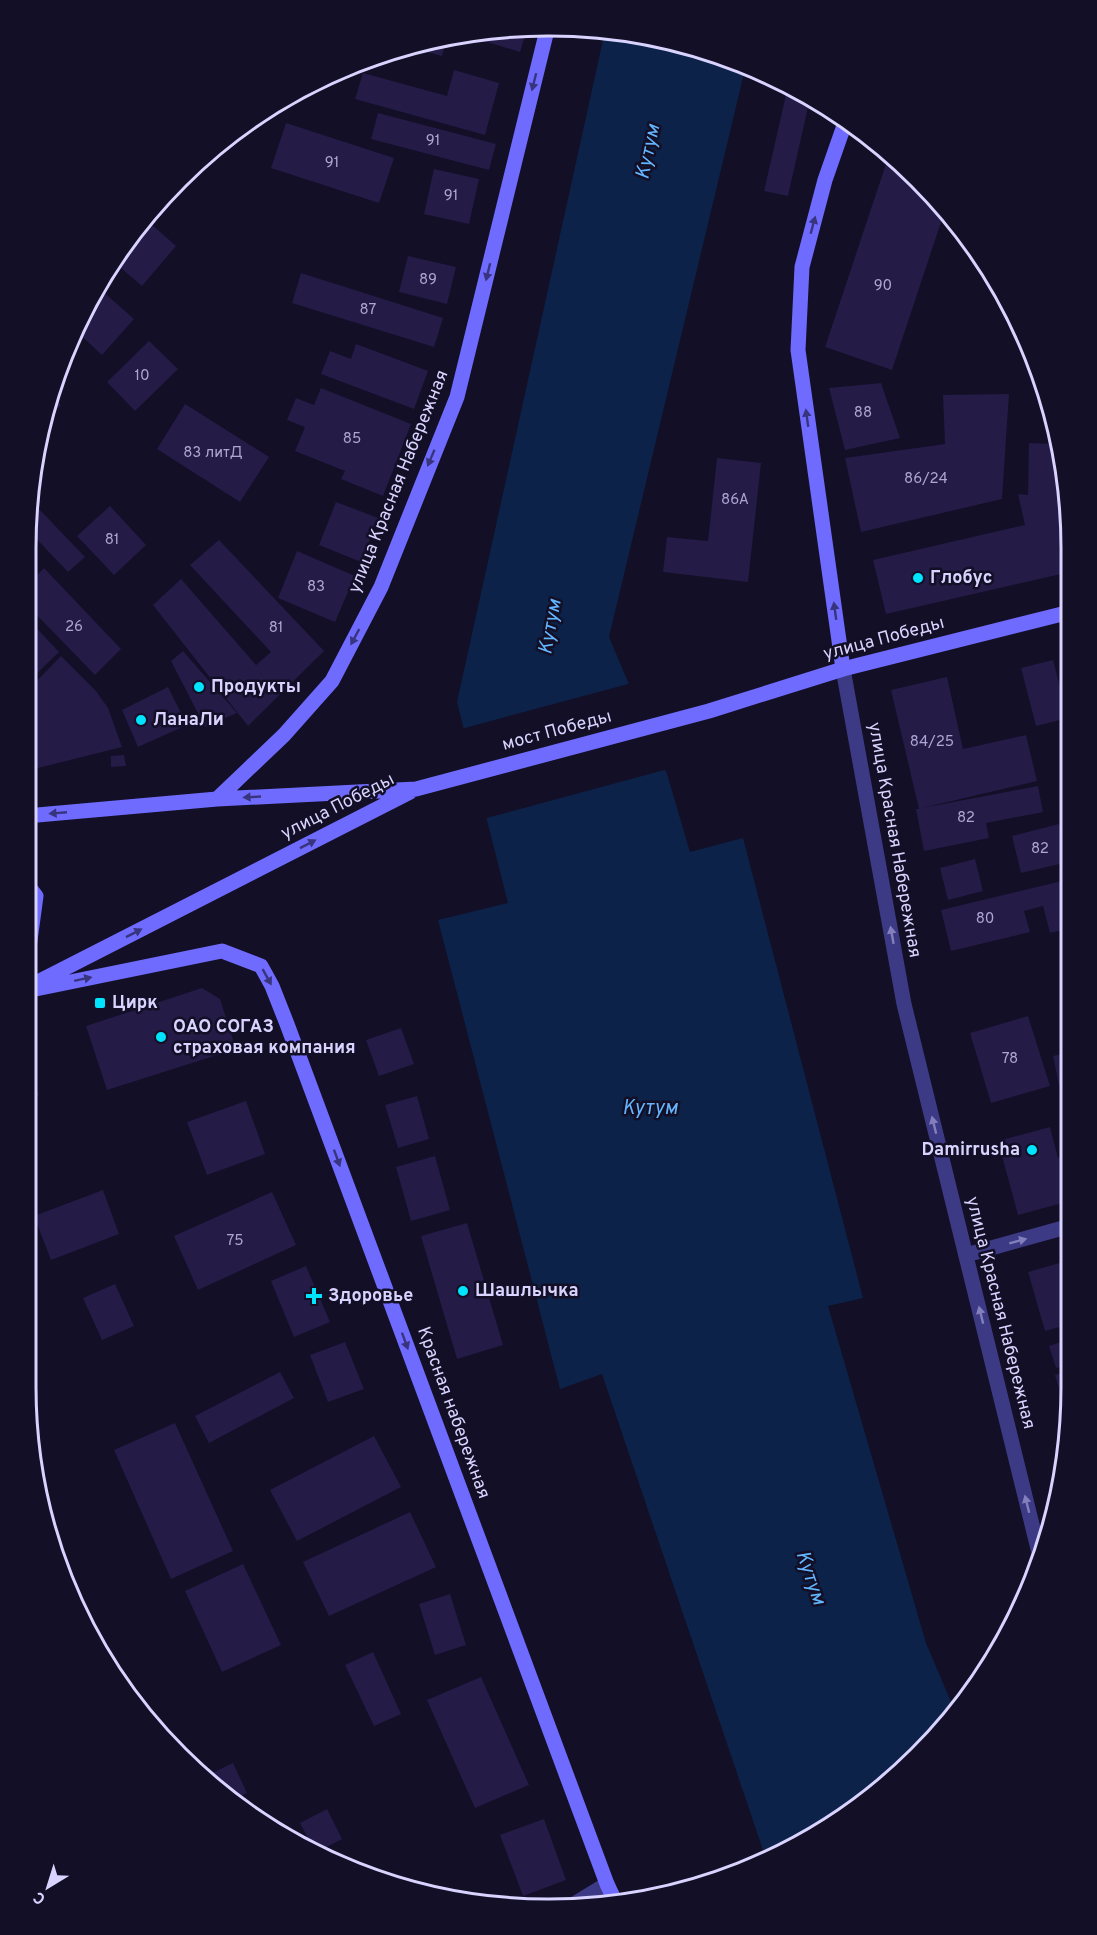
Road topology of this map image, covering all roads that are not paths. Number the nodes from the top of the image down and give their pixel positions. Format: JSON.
{"nodes":[{"id":1,"x":546,"y":36,"type":"edge"},
{"id":2,"x":843,"y":129,"type":"edge"},
{"id":3,"x":1061,"y":614,"type":"edge"},
{"id":4,"x":843,"y":669,"type":"junction"},
{"id":5,"x":709,"y":711,"type":"joint"},
{"id":6,"x":416,"y":789,"type":"junction"},
{"id":7,"x":217,"y":799,"type":"junction"},
{"id":8,"x":36,"y":815,"type":"edge"},
{"id":9,"x":36,"y":985,"type":"edge"},
{"id":10,"x":36,"y":988,"type":"edge"},
{"id":11,"x":1061,"y":1229,"type":"edge"},
{"id":12,"x":966,"y":1255,"type":"junction"},
{"id":13,"x":1037,"y":1543,"type":"edge"},
{"id":14,"x":607,"y":1884,"type":"junction"},
{"id":15,"x":612,"y":1895,"type":"edge"},
{"id":16,"x":585,"y":1898,"type":"edge"}],
"edges":[{"from":1,"to":7,"type":"main road","name":"улица Красная Набережная","one_way":true},
{"from":4,"to":2,"type":"main road","name":"улица Красная Набережная","one_way":true},
{"from":3,"to":4,"type":"main road","name":"улица Победы"},
{"from":4,"to":5,"type":"main road","name":"улица Победы"},
{"from":12,"to":4,"type":"street","name":"улица Красная Набережная","one_way":true},
{"from":5,"to":6,"type":"main road","name":"мост Победы"},
{"from":6,"to":7,"type":"main road","name":"улица Победы","one_way":true},
{"from":9,"to":6,"type":"main road","name":"улица Победы","one_way":true},
{"from":7,"to":8,"type":"main road","name":"улица Победы","one_way":true},
{"from":10,"to":14,"type":"main road","name":"Красная набережная","one_way":true},
{"from":12,"to":11,"type":"street","one_way":true},
{"from":13,"to":12,"type":"street","name":"улица Красная Набережная","one_way":true},
{"from":14,"to":15,"type":"main road","name":"Красная набережная"},
{"from":14,"to":16,"type":"street"}]}
